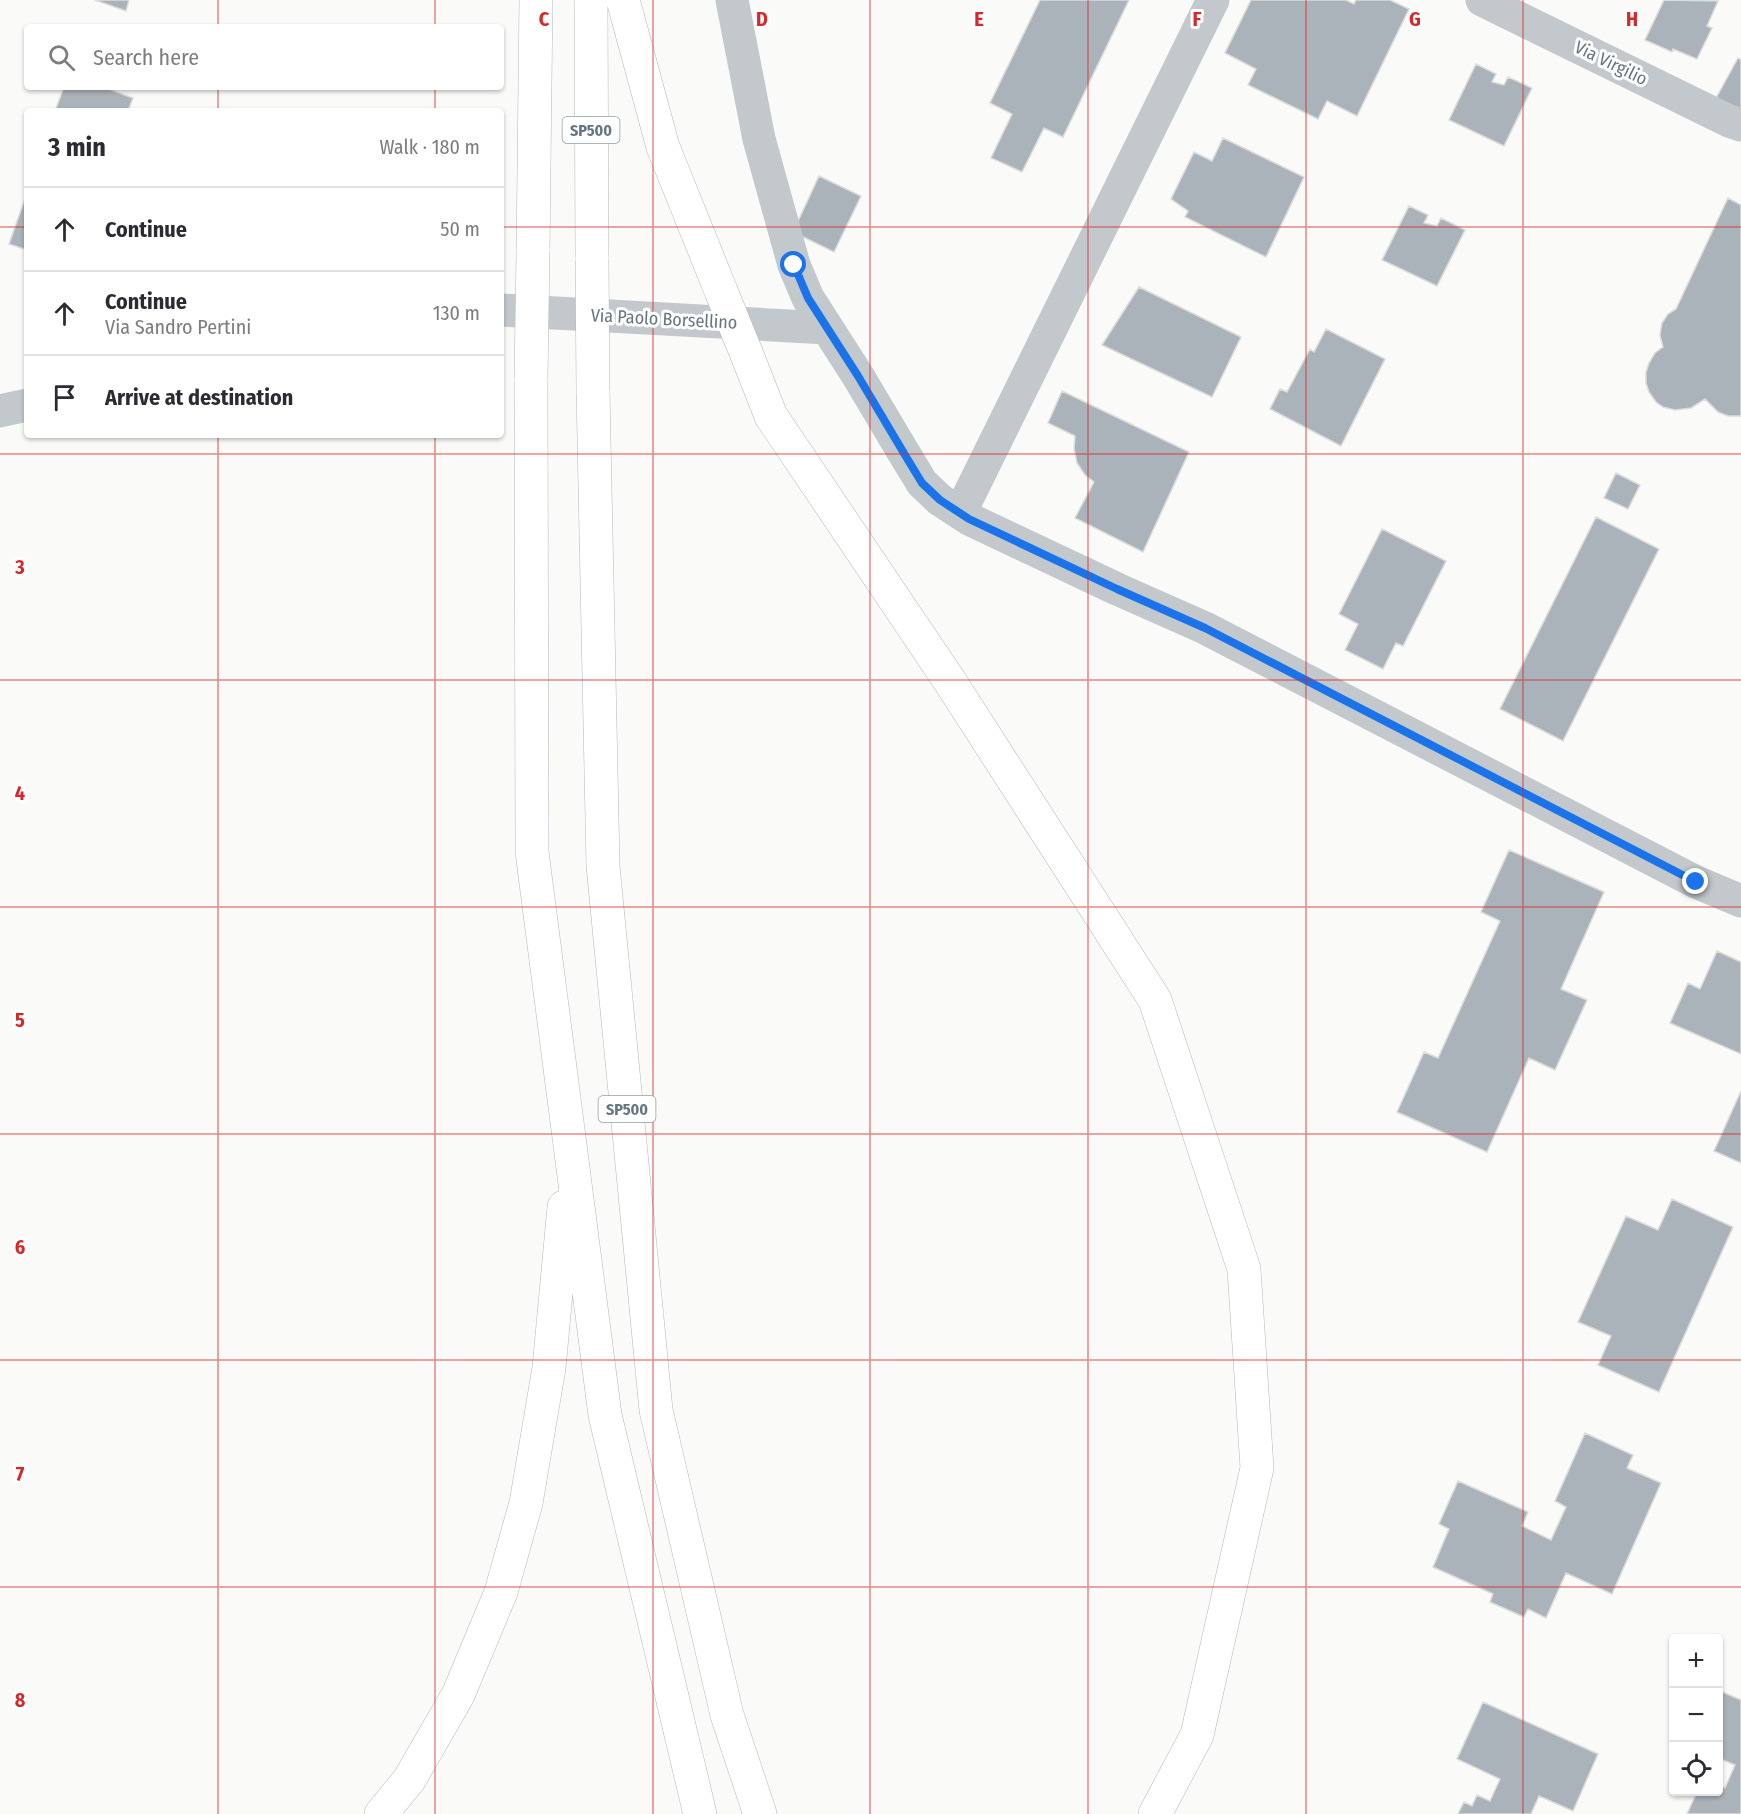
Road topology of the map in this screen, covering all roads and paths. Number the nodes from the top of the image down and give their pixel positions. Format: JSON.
{"nodes":[{"id":1,"x":536,"y":0,"type":"edge"},
{"id":2,"x":591,"y":0,"type":"edge"},
{"id":3,"x":623,"y":0,"type":"edge"},
{"id":4,"x":732,"y":0,"type":"edge"},
{"id":5,"x":1213,"y":0,"type":"edge"},
{"id":6,"x":1482,"y":0,"type":"edge"},
{"id":7,"x":1741,"y":125,"type":"edge"},
{"id":8,"x":504,"y":310,"type":"edge"},
{"id":9,"x":827,"y":328,"type":"junction"},
{"id":10,"x":24,"y":406,"type":"edge"},
{"id":11,"x":0,"y":411,"type":"edge"},
{"id":12,"x":969,"y":519,"type":"junction"},
{"id":13,"x":1741,"y":901,"type":"edge"},
{"id":14,"x":570,"y":1148,"type":"junction"},
{"id":15,"x":381,"y":1814,"type":"edge"},
{"id":16,"x":700,"y":1814,"type":"edge"},
{"id":17,"x":760,"y":1814,"type":"edge"},
{"id":18,"x":1155,"y":1814,"type":"edge"}],
"edges":[{"from":1,"to":14,"type":"highway","bridge":true},
{"from":2,"to":17,"type":"highway","number":"SP500","bridge":true},
{"from":3,"to":18,"type":"highway","bridge":true},
{"from":4,"to":9,"type":"street"},
{"from":5,"to":12,"type":"street"},
{"from":6,"to":7,"type":"street","name":"Via Virgilio"},
{"from":8,"to":9,"type":"street","name":"Via Paolo Borsellino"},
{"from":9,"to":12,"type":"street"},
{"from":10,"to":11,"type":"street"},
{"from":12,"to":13,"type":"street"},
{"from":14,"to":15,"type":"highway"},
{"from":14,"to":16,"type":"highway"}]}
